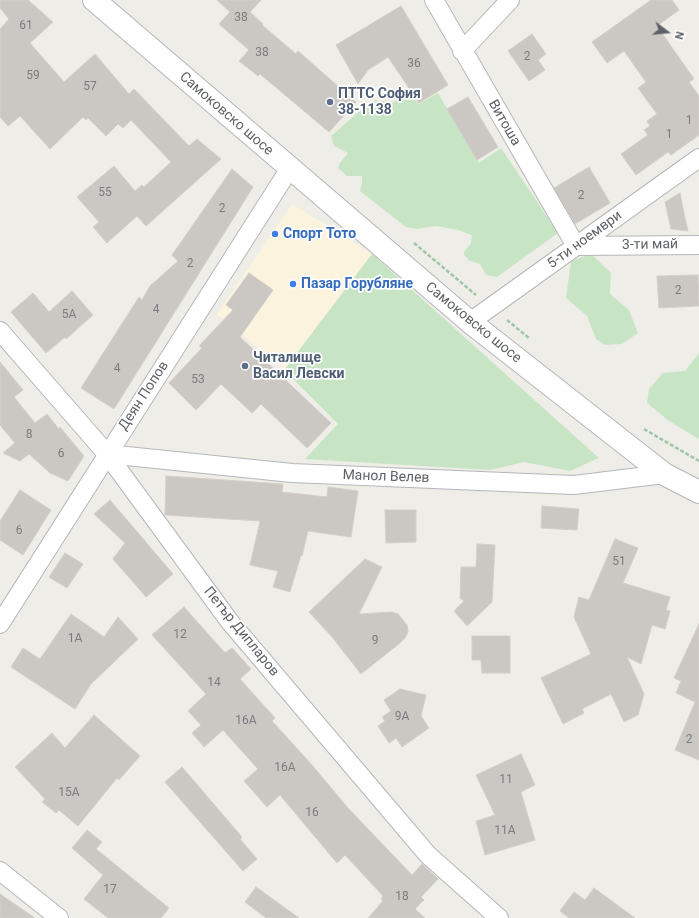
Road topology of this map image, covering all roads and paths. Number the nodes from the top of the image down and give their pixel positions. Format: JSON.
{"nodes":[{"id":1,"x":94,"y":0,"type":"edge"},
{"id":2,"x":434,"y":0,"type":"edge"},
{"id":3,"x":510,"y":0,"type":"edge"},
{"id":4,"x":462,"y":51,"type":"junction"},
{"id":5,"x":699,"y":158,"type":"edge"},
{"id":6,"x":290,"y":168,"type":"junction"},
{"id":7,"x":699,"y":245,"type":"edge"},
{"id":8,"x":576,"y":246,"type":"junction"},
{"id":9,"x":470,"y":322,"type":"junction"},
{"id":10,"x":0,"y":332,"type":"edge"},
{"id":11,"x":107,"y":454,"type":"junction"},
{"id":12,"x":664,"y":474,"type":"junction"},
{"id":13,"x":699,"y":492,"type":"edge"},
{"id":14,"x":0,"y":624,"type":"edge"},
{"id":15,"x":0,"y":871,"type":"edge"},
{"id":16,"x":59,"y":918,"type":"edge"},
{"id":17,"x":499,"y":918,"type":"edge"}],
"edges":[{"from":1,"to":6,"type":"main road","name":"Самоковско шосе"},
{"from":2,"to":4,"type":"street","name":"Витоша"},
{"from":3,"to":4,"type":"street"},
{"from":4,"to":8,"type":"street","name":"Витоша"},
{"from":5,"to":8,"type":"street","name":"5-ти ноември"},
{"from":6,"to":9,"type":"main road","name":"Самоковско шосе"},
{"from":6,"to":11,"type":"street","name":"Деян Попов"},
{"from":7,"to":8,"type":"street","name":"3-ти май"},
{"from":8,"to":9,"type":"street","name":"5-ти ноември"},
{"from":9,"to":12,"type":"main road","name":"Самоковско шосе"},
{"from":10,"to":11,"type":"street","name":"Петър Дипларов"},
{"from":11,"to":12,"type":"street","name":"Манол Велев"},
{"from":11,"to":14,"type":"street","name":"Деян Попов"},
{"from":11,"to":17,"type":"street","name":"Петър Дипларов"},
{"from":12,"to":13,"type":"main road","name":"Самоковско шосе"},
{"from":15,"to":16,"type":"street"}]}
